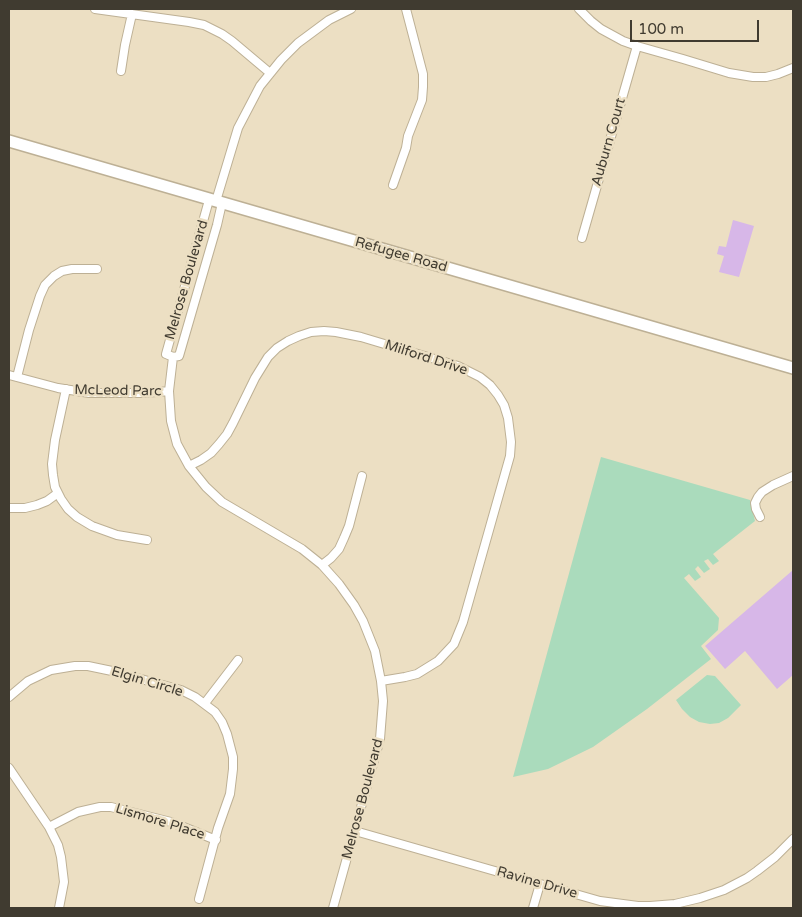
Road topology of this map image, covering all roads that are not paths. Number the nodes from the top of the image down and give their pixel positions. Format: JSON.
{"nodes":[{"id":1,"x":95,"y":9,"type":"edge"},
{"id":2,"x":350,"y":9,"type":"edge"},
{"id":3,"x":406,"y":9,"type":"edge"},
{"id":4,"x":579,"y":9,"type":"edge"},
{"id":5,"x":132,"y":14,"type":"junction"},
{"id":6,"x":637,"y":46,"type":"junction"},
{"id":7,"x":793,"y":68,"type":"edge"},
{"id":8,"x":121,"y":71,"type":"dead end"},
{"id":9,"x":270,"y":73,"type":"junction"},
{"id":10,"x":9,"y":141,"type":"edge"},
{"id":11,"x":393,"y":185,"type":"dead end"},
{"id":12,"x":216,"y":201,"type":"junction"},
{"id":13,"x":582,"y":238,"type":"dead end"},
{"id":14,"x":97,"y":269,"type":"dead end"},
{"id":15,"x":173,"y":357,"type":"junction"},
{"id":16,"x":793,"y":368,"type":"edge"},
{"id":17,"x":9,"y":375,"type":"edge"},
{"id":18,"x":17,"y":377,"type":"junction"},
{"id":19,"x":66,"y":390,"type":"junction"},
{"id":20,"x":169,"y":391,"type":"junction"},
{"id":21,"x":189,"y":466,"type":"junction"},
{"id":22,"x":362,"y":476,"type":"dead end"},
{"id":23,"x":793,"y":476,"type":"edge"},
{"id":24,"x":58,"y":493,"type":"junction"},
{"id":25,"x":9,"y":508,"type":"edge"},
{"id":26,"x":760,"y":517,"type":"dead end"},
{"id":27,"x":147,"y":540,"type":"dead end"},
{"id":28,"x":322,"y":565,"type":"junction"},
{"id":29,"x":238,"y":660,"type":"dead end"},
{"id":30,"x":381,"y":681,"type":"junction"},
{"id":31,"x":9,"y":697,"type":"edge"},
{"id":32,"x":204,"y":703,"type":"junction"},
{"id":33,"x":9,"y":768,"type":"edge"},
{"id":34,"x":49,"y":827,"type":"junction"},
{"id":35,"x":355,"y":831,"type":"junction"},
{"id":36,"x":793,"y":839,"type":"edge"},
{"id":37,"x":216,"y":840,"type":"junction"},
{"id":38,"x":540,"y":884,"type":"junction"},
{"id":39,"x":199,"y":900,"type":"dead end"},
{"id":40,"x":59,"y":908,"type":"edge"},
{"id":41,"x":333,"y":908,"type":"edge"},
{"id":42,"x":533,"y":908,"type":"edge"}],
"edges":[{"from":1,"to":5,"type":"street"},
{"from":2,"to":9,"type":"street"},
{"from":3,"to":11,"type":"street"},
{"from":4,"to":6,"type":"street"},
{"from":5,"to":8,"type":"street"},
{"from":5,"to":9,"type":"street"},
{"from":6,"to":7,"type":"street"},
{"from":6,"to":13,"type":"street","name":"Auburn Court"},
{"from":9,"to":12,"type":"street"},
{"from":10,"to":12,"type":"main road","name":"Refugee Road"},
{"from":12,"to":15,"type":"street","name":"Melrose Boulevard"},
{"from":12,"to":15,"type":"street","name":"Melrose Boulevard"},
{"from":12,"to":16,"type":"main road","name":"Refugee Road"},
{"from":14,"to":18,"type":"street"},
{"from":15,"to":20,"type":"street","name":"Melrose Boulevard"},
{"from":17,"to":18,"type":"street","name":"McLeod Parc"},
{"from":18,"to":19,"type":"street","name":"McLeod Parc"},
{"from":19,"to":20,"type":"street","name":"McLeod Parc"},
{"from":19,"to":24,"type":"street"},
{"from":20,"to":21,"type":"street","name":"Melrose Boulevard"},
{"from":21,"to":28,"type":"street","name":"Melrose Boulevard"},
{"from":21,"to":30,"type":"street","name":"Milford Drive"},
{"from":22,"to":28,"type":"street"},
{"from":23,"to":26,"type":"street"},
{"from":24,"to":25,"type":"street"},
{"from":24,"to":27,"type":"street"},
{"from":28,"to":30,"type":"street","name":"Melrose Boulevard"},
{"from":29,"to":32,"type":"street"},
{"from":30,"to":35,"type":"street","name":"Melrose Boulevard"},
{"from":31,"to":32,"type":"street","name":"Elgin Circle"},
{"from":32,"to":37,"type":"street","name":"Elgin Circle"},
{"from":33,"to":34,"type":"street"},
{"from":34,"to":37,"type":"street","name":"Lismore Place"},
{"from":34,"to":40,"type":"street"},
{"from":35,"to":38,"type":"street","name":"Ravine Drive"},
{"from":35,"to":41,"type":"street","name":"Melrose Boulevard"},
{"from":36,"to":38,"type":"street","name":"Ravine Drive"},
{"from":37,"to":39,"type":"street","name":"Elgin Circle"},
{"from":38,"to":42,"type":"street"}]}
